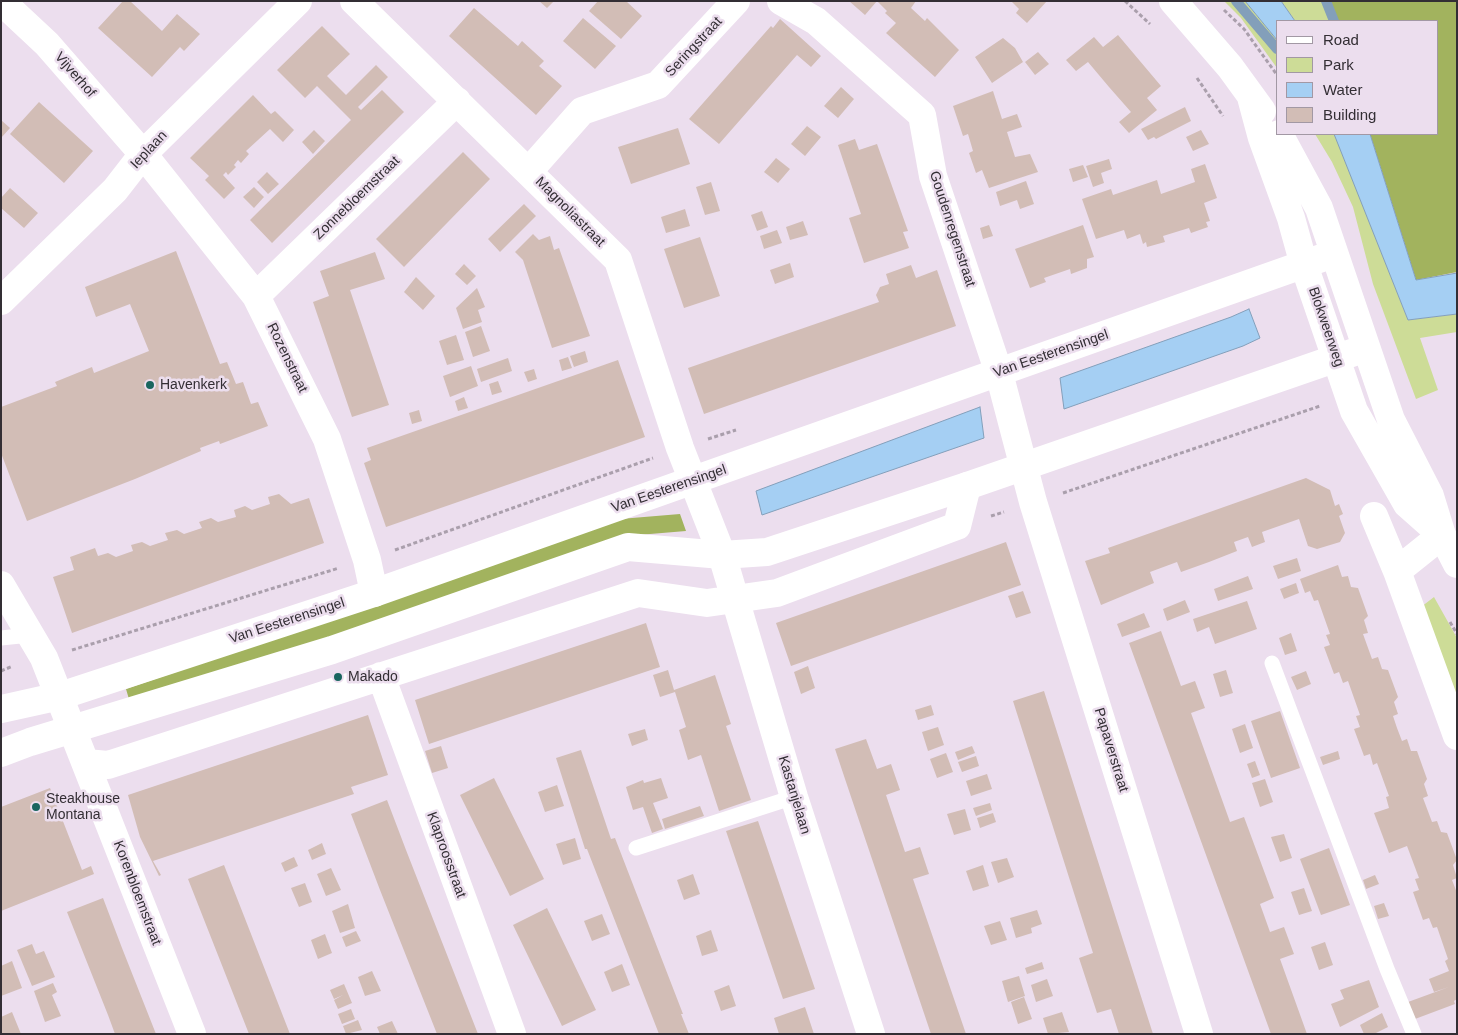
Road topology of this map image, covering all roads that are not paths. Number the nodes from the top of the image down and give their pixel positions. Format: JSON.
{"nodes":[{"id":1,"x":1,"y":1,"type":"edge"},
{"id":2,"x":298,"y":1,"type":"edge"},
{"id":3,"x":354,"y":1,"type":"edge"},
{"id":4,"x":736,"y":1,"type":"edge"},
{"id":5,"x":781,"y":1,"type":"edge"},
{"id":6,"x":1173,"y":1,"type":"edge"},
{"id":7,"x":1251,"y":97,"type":"junction"},
{"id":8,"x":457,"y":101,"type":"junction"},
{"id":9,"x":1276,"y":130,"type":"edge"},
{"id":10,"x":1280,"y":135,"type":"edge"},
{"id":11,"x":143,"y":154,"type":"junction"},
{"id":12,"x":529,"y":171,"type":"junction"},
{"id":13,"x":1333,"y":254,"type":"junction"},
{"id":14,"x":1304,"y":265,"type":"junction"},
{"id":15,"x":256,"y":296,"type":"junction"},
{"id":16,"x":1,"y":301,"type":"edge"},
{"id":17,"x":1366,"y":348,"type":"junction"},
{"id":18,"x":1337,"y":358,"type":"junction"},
{"id":19,"x":999,"y":373,"type":"junction"},
{"id":20,"x":1025,"y":466,"type":"junction"},
{"id":21,"x":692,"y":481,"type":"junction"},
{"id":22,"x":967,"y":486,"type":"junction"},
{"id":23,"x":1374,"y":516,"type":"dead end"},
{"id":24,"x":1442,"y":535,"type":"junction"},
{"id":25,"x":722,"y":555,"type":"junction"},
{"id":26,"x":1457,"y":564,"type":"edge"},
{"id":27,"x":1397,"y":571,"type":"junction"},
{"id":28,"x":1,"y":585,"type":"edge"},
{"id":29,"x":374,"y":593,"type":"junction"},
{"id":30,"x":734,"y":599,"type":"junction"},
{"id":31,"x":30,"y":635,"type":"junction"},
{"id":32,"x":1,"y":638,"type":"edge"},
{"id":33,"x":1272,"y":663,"type":"dead end"},
{"id":34,"x":381,"y":676,"type":"junction"},
{"id":35,"x":60,"y":696,"type":"junction"},
{"id":36,"x":1,"y":709,"type":"edge"},
{"id":37,"x":72,"y":730,"type":"junction"},
{"id":38,"x":1457,"y":736,"type":"edge"},
{"id":39,"x":1,"y":754,"type":"edge"},
{"id":40,"x":86,"y":763,"type":"junction"},
{"id":41,"x":794,"y":797,"type":"junction"},
{"id":42,"x":636,"y":848,"type":"dead end"},
{"id":43,"x":192,"y":1034,"type":"edge"},
{"id":44,"x":512,"y":1034,"type":"edge"},
{"id":45,"x":871,"y":1034,"type":"edge"},
{"id":46,"x":1199,"y":1034,"type":"edge"},
{"id":47,"x":1414,"y":1034,"type":"edge"}],
"edges":[{"from":1,"to":11,"type":"street","name":"Vijverhof"},
{"from":2,"to":11,"type":"street","name":"Ieplaan"},
{"from":3,"to":8,"type":"street","name":"Magnoliastraat"},
{"from":4,"to":12,"type":"street","name":"Seringstraat"},
{"from":5,"to":19,"type":"street","name":"Goudenregenstraat"},
{"from":6,"to":7,"type":"street","name":"Blokweerweg"},
{"from":7,"to":9,"type":"street","name":"Blokweerweg"},
{"from":7,"to":14,"type":"street","name":"Blokweerweg"},
{"from":8,"to":12,"type":"street","name":"Magnoliastraat"},
{"from":8,"to":15,"type":"street","name":"Zonnebloemstraat"},
{"from":10,"to":13,"type":"street","name":"Blokweerweg"},
{"from":11,"to":15,"type":"street","name":"Rozenstraat"},
{"from":11,"to":16,"type":"street","name":"Ieplaan"},
{"from":12,"to":21,"type":"street","name":"Magnoliastraat"},
{"from":13,"to":14,"type":"street","name":"Van Eesterensingel"},
{"from":13,"to":17,"type":"street","name":"Blokweerweg"},
{"from":14,"to":18,"type":"street","name":"Blokweerweg"},
{"from":14,"to":19,"type":"street","name":"Van Eesterensingel"},
{"from":15,"to":29,"type":"street","name":"Rozenstraat"},
{"from":17,"to":18,"type":"street"},
{"from":17,"to":24,"type":"street","name":"Blokweerweg"},
{"from":18,"to":20,"type":"street"},
{"from":18,"to":24,"type":"street","name":"Blokweerweg"},
{"from":19,"to":20,"type":"street","name":"Goudenregenstraat"},
{"from":19,"to":21,"type":"street","name":"Van Eesterensingel"},
{"from":20,"to":22,"type":"street"},
{"from":20,"to":46,"type":"street","name":"Papaverstraat"},
{"from":21,"to":25,"type":"street","name":"Magnoliastraat"},
{"from":21,"to":29,"type":"street","name":"Van Eesterensingel"},
{"from":22,"to":25,"type":"street"},
{"from":22,"to":30,"type":"street"},
{"from":23,"to":27,"type":"street"},
{"from":24,"to":26,"type":"street","name":"Blokweerweg"},
{"from":24,"to":27,"type":"street"},
{"from":25,"to":30,"type":"street","name":"Kastanjelaan"},
{"from":25,"to":37,"type":"street"},
{"from":27,"to":38,"type":"street"},
{"from":28,"to":31,"type":"street","name":"Korenbloemstraat"},
{"from":29,"to":35,"type":"street","name":"Van Eesterensingel"},
{"from":30,"to":34,"type":"street"},
{"from":30,"to":41,"type":"street","name":"Kastanjelaan"},
{"from":31,"to":32,"type":"lane"},
{"from":31,"to":35,"type":"street","name":"Korenbloemstraat"},
{"from":33,"to":47,"type":"lane"},
{"from":34,"to":40,"type":"street"},
{"from":34,"to":44,"type":"street","name":"Klaproosstraat"},
{"from":35,"to":36,"type":"street","name":"Van Eesterensingel"},
{"from":35,"to":37,"type":"street","name":"Korenbloemstraat"},
{"from":37,"to":39,"type":"street"},
{"from":37,"to":40,"type":"street","name":"Korenbloemstraat"},
{"from":40,"to":43,"type":"street","name":"Korenbloemstraat"},
{"from":41,"to":42,"type":"lane"},
{"from":41,"to":45,"type":"street","name":"Kastanjelaan"}]}
